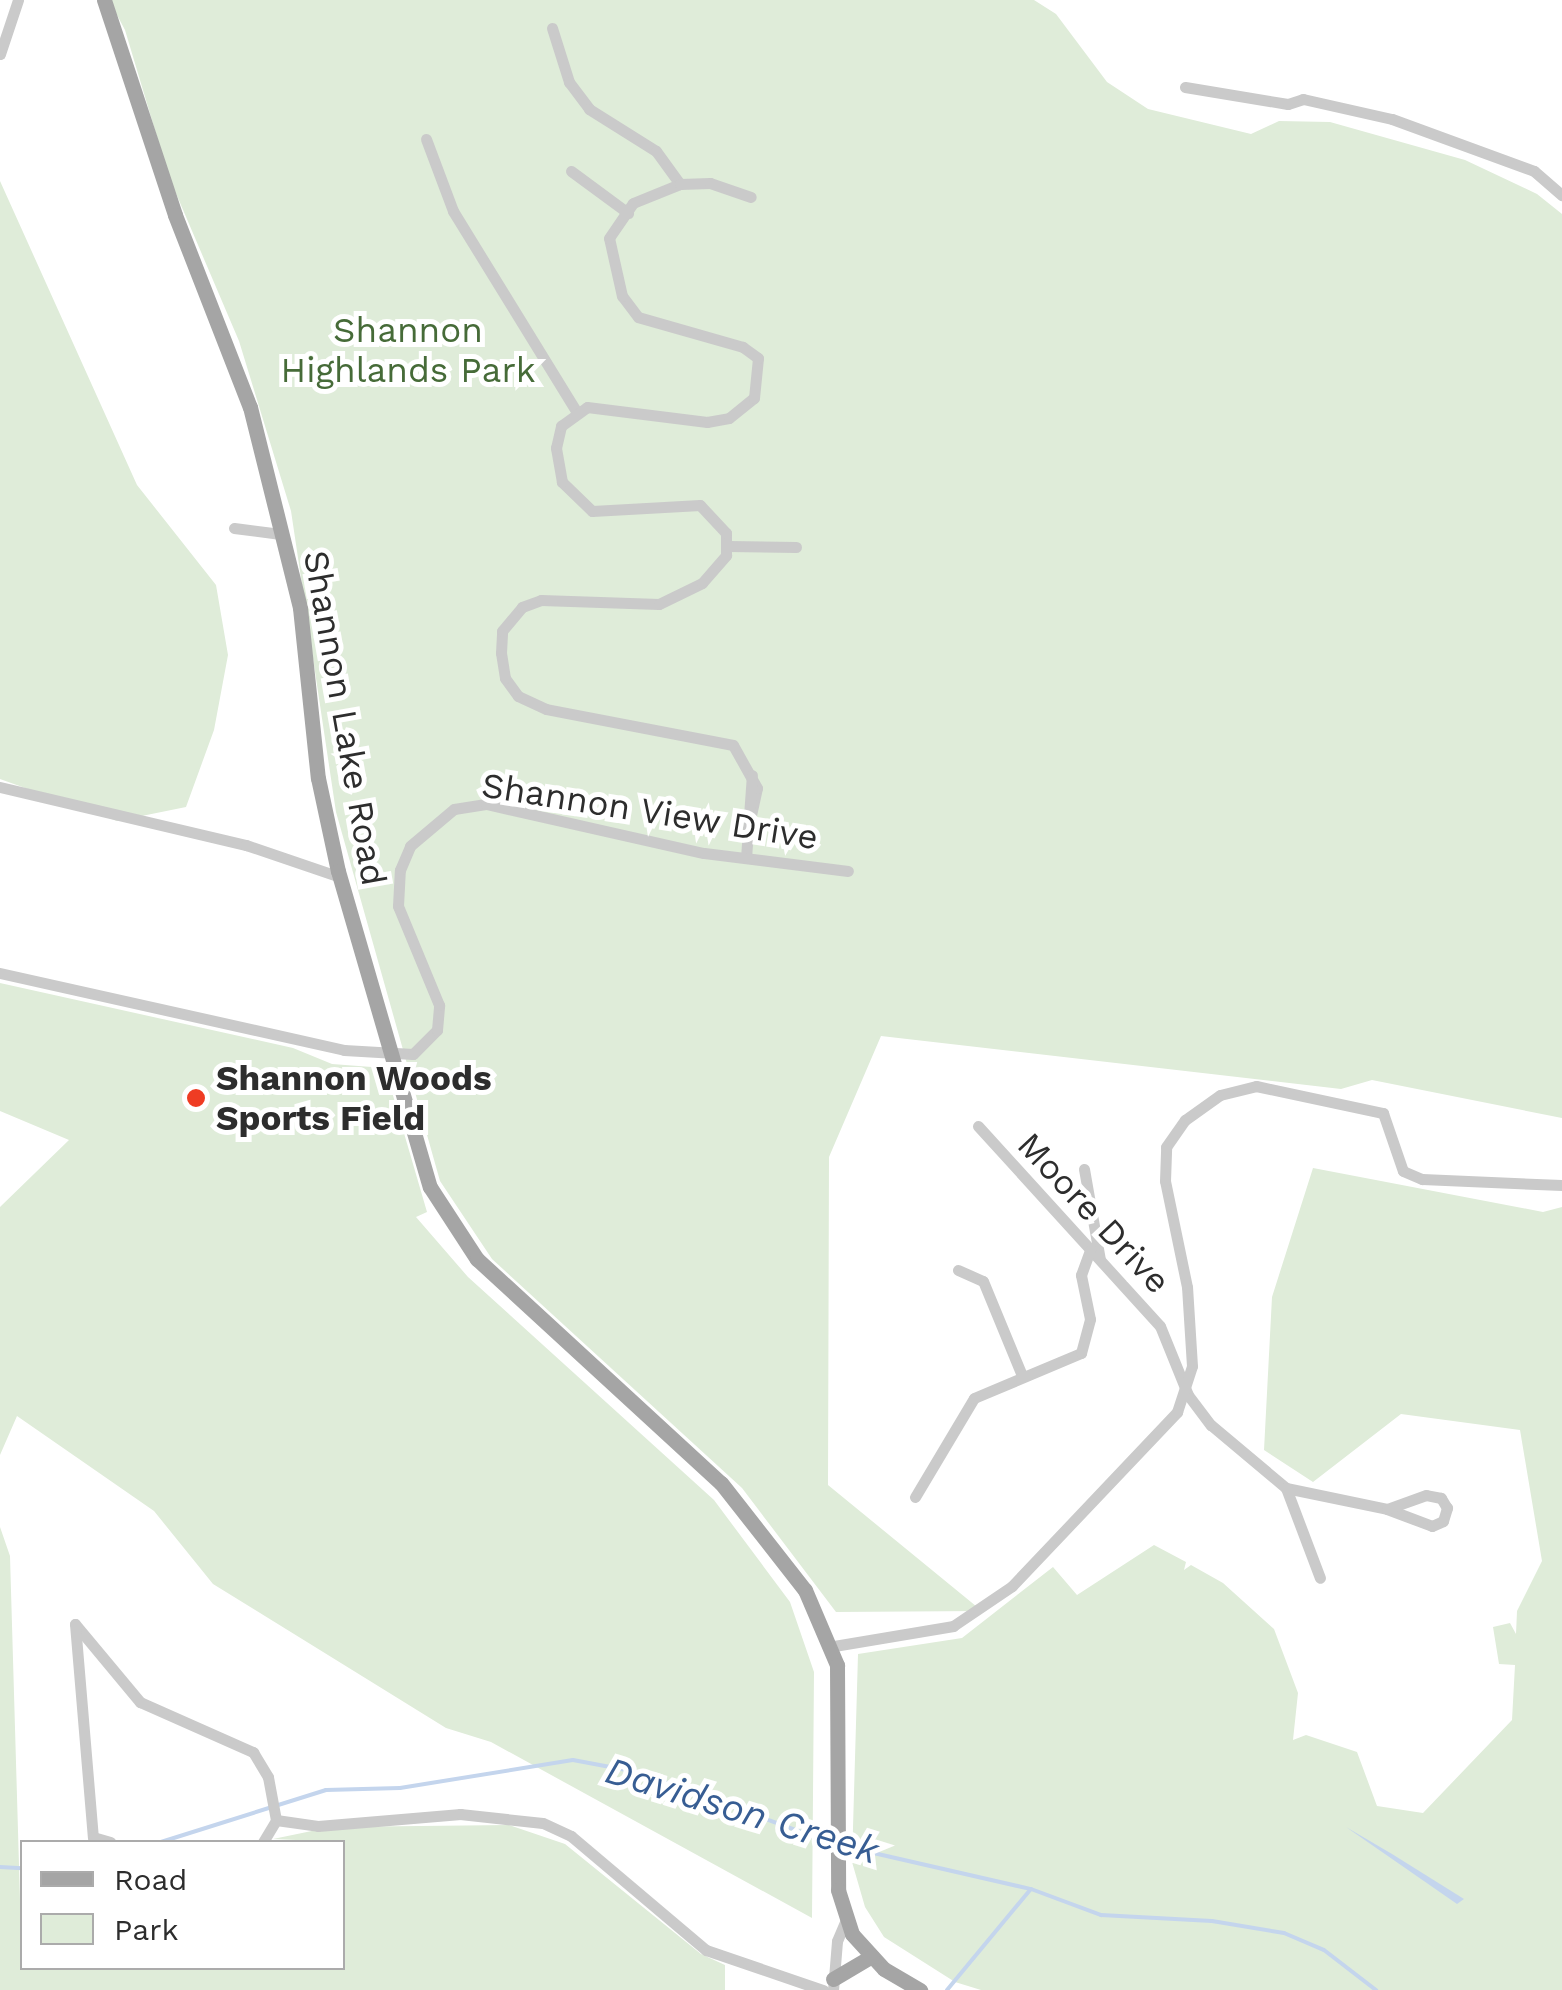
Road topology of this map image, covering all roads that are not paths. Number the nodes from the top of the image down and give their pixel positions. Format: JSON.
{"nodes":[{"id":1,"x":18,"y":0,"type":"edge"},
{"id":2,"x":104,"y":0,"type":"edge"},
{"id":3,"x":552,"y":28,"type":"dead end"},
{"id":4,"x":0,"y":54,"type":"edge"},
{"id":5,"x":1186,"y":86,"type":"dead end"},
{"id":6,"x":426,"y":139,"type":"dead end"},
{"id":7,"x":571,"y":170,"type":"dead end"},
{"id":8,"x":680,"y":184,"type":"junction"},
{"id":9,"x":1562,"y":195,"type":"edge"},
{"id":10,"x":751,"y":197,"type":"dead end"},
{"id":11,"x":628,"y":213,"type":"junction"},
{"id":12,"x":576,"y":412,"type":"junction"},
{"id":13,"x":234,"y":528,"type":"dead end"},
{"id":14,"x":281,"y":534,"type":"junction"},
{"id":15,"x":728,"y":546,"type":"junction"},
{"id":16,"x":796,"y":547,"type":"dead end"},
{"id":17,"x":0,"y":787,"type":"edge"},
{"id":18,"x":746,"y":858,"type":"junction"},
{"id":19,"x":848,"y":871,"type":"dead end"},
{"id":20,"x":340,"y":877,"type":"junction"},
{"id":21,"x":0,"y":973,"type":"edge"},
{"id":22,"x":390,"y":1052,"type":"junction"},
{"id":23,"x":978,"y":1126,"type":"dead end"},
{"id":24,"x":1084,"y":1169,"type":"dead end"},
{"id":25,"x":1562,"y":1185,"type":"edge"},
{"id":26,"x":1090,"y":1250,"type":"junction"},
{"id":27,"x":1100,"y":1260,"type":"junction"},
{"id":28,"x":958,"y":1270,"type":"dead end"},
{"id":29,"x":1021,"y":1374,"type":"junction"},
{"id":30,"x":1188,"y":1395,"type":"junction"},
{"id":31,"x":1286,"y":1488,"type":"junction"},
{"id":32,"x":915,"y":1497,"type":"dead end"},
{"id":33,"x":1387,"y":1508,"type":"junction"},
{"id":34,"x":1320,"y":1578,"type":"dead end"},
{"id":35,"x":834,"y":1646,"type":"junction"},
{"id":36,"x":276,"y":1820,"type":"junction"},
{"id":37,"x":88,"y":1840,"type":"edge"},
{"id":38,"x":263,"y":1840,"type":"edge"},
{"id":39,"x":847,"y":1918,"type":"junction"},
{"id":40,"x":872,"y":1956,"type":"junction"},
{"id":41,"x":829,"y":1986,"type":"edge"},
{"id":42,"x":920,"y":1990,"type":"edge"}],
"edges":[{"from":1,"to":4,"type":"street"},
{"from":2,"to":14,"type":"main road","name":"Shannon Lake Road"},
{"from":3,"to":8,"type":"street"},
{"from":5,"to":9,"type":"street"},
{"from":6,"to":12,"type":"street"},
{"from":7,"to":11,"type":"street"},
{"from":8,"to":10,"type":"street"},
{"from":8,"to":11,"type":"street"},
{"from":11,"to":12,"type":"street"},
{"from":12,"to":15,"type":"street"},
{"from":13,"to":14,"type":"street"},
{"from":14,"to":20,"type":"main road","name":"Shannon Lake Road"},
{"from":15,"to":16,"type":"street"},
{"from":15,"to":18,"type":"street"},
{"from":17,"to":20,"type":"street"},
{"from":18,"to":19,"type":"street","name":"Shannon View Drive"},
{"from":18,"to":22,"type":"street","name":"Shannon View Drive"},
{"from":20,"to":22,"type":"main road","name":"Shannon Lake Road"},
{"from":21,"to":22,"type":"street"},
{"from":22,"to":35,"type":"main road","name":"Shannon Lake Road"},
{"from":23,"to":26,"type":"street","name":"Moore Drive"},
{"from":24,"to":27,"type":"street"},
{"from":25,"to":30,"type":"street"},
{"from":26,"to":27,"type":"street","name":"Moore Drive"},
{"from":26,"to":29,"type":"street"},
{"from":27,"to":30,"type":"street","name":"Moore Drive"},
{"from":28,"to":29,"type":"street"},
{"from":29,"to":32,"type":"street"},
{"from":30,"to":31,"type":"street","name":"Moore Drive"},
{"from":30,"to":35,"type":"street"},
{"from":31,"to":33,"type":"street","name":"Moore Drive"},
{"from":31,"to":34,"type":"street"},
{"from":33,"to":33,"type":"street","name":"Moore Drive"},
{"from":35,"to":39,"type":"main road","name":"Shannon Lake Road"},
{"from":36,"to":37,"type":"street"},
{"from":36,"to":38,"type":"street"},
{"from":36,"to":41,"type":"street"},
{"from":39,"to":40,"type":"main road","name":"Shannon Lake Road"},
{"from":39,"to":41,"type":"street"},
{"from":40,"to":41,"type":"main road"},
{"from":40,"to":42,"type":"main road","name":"Shannon Lake Road"}]}
